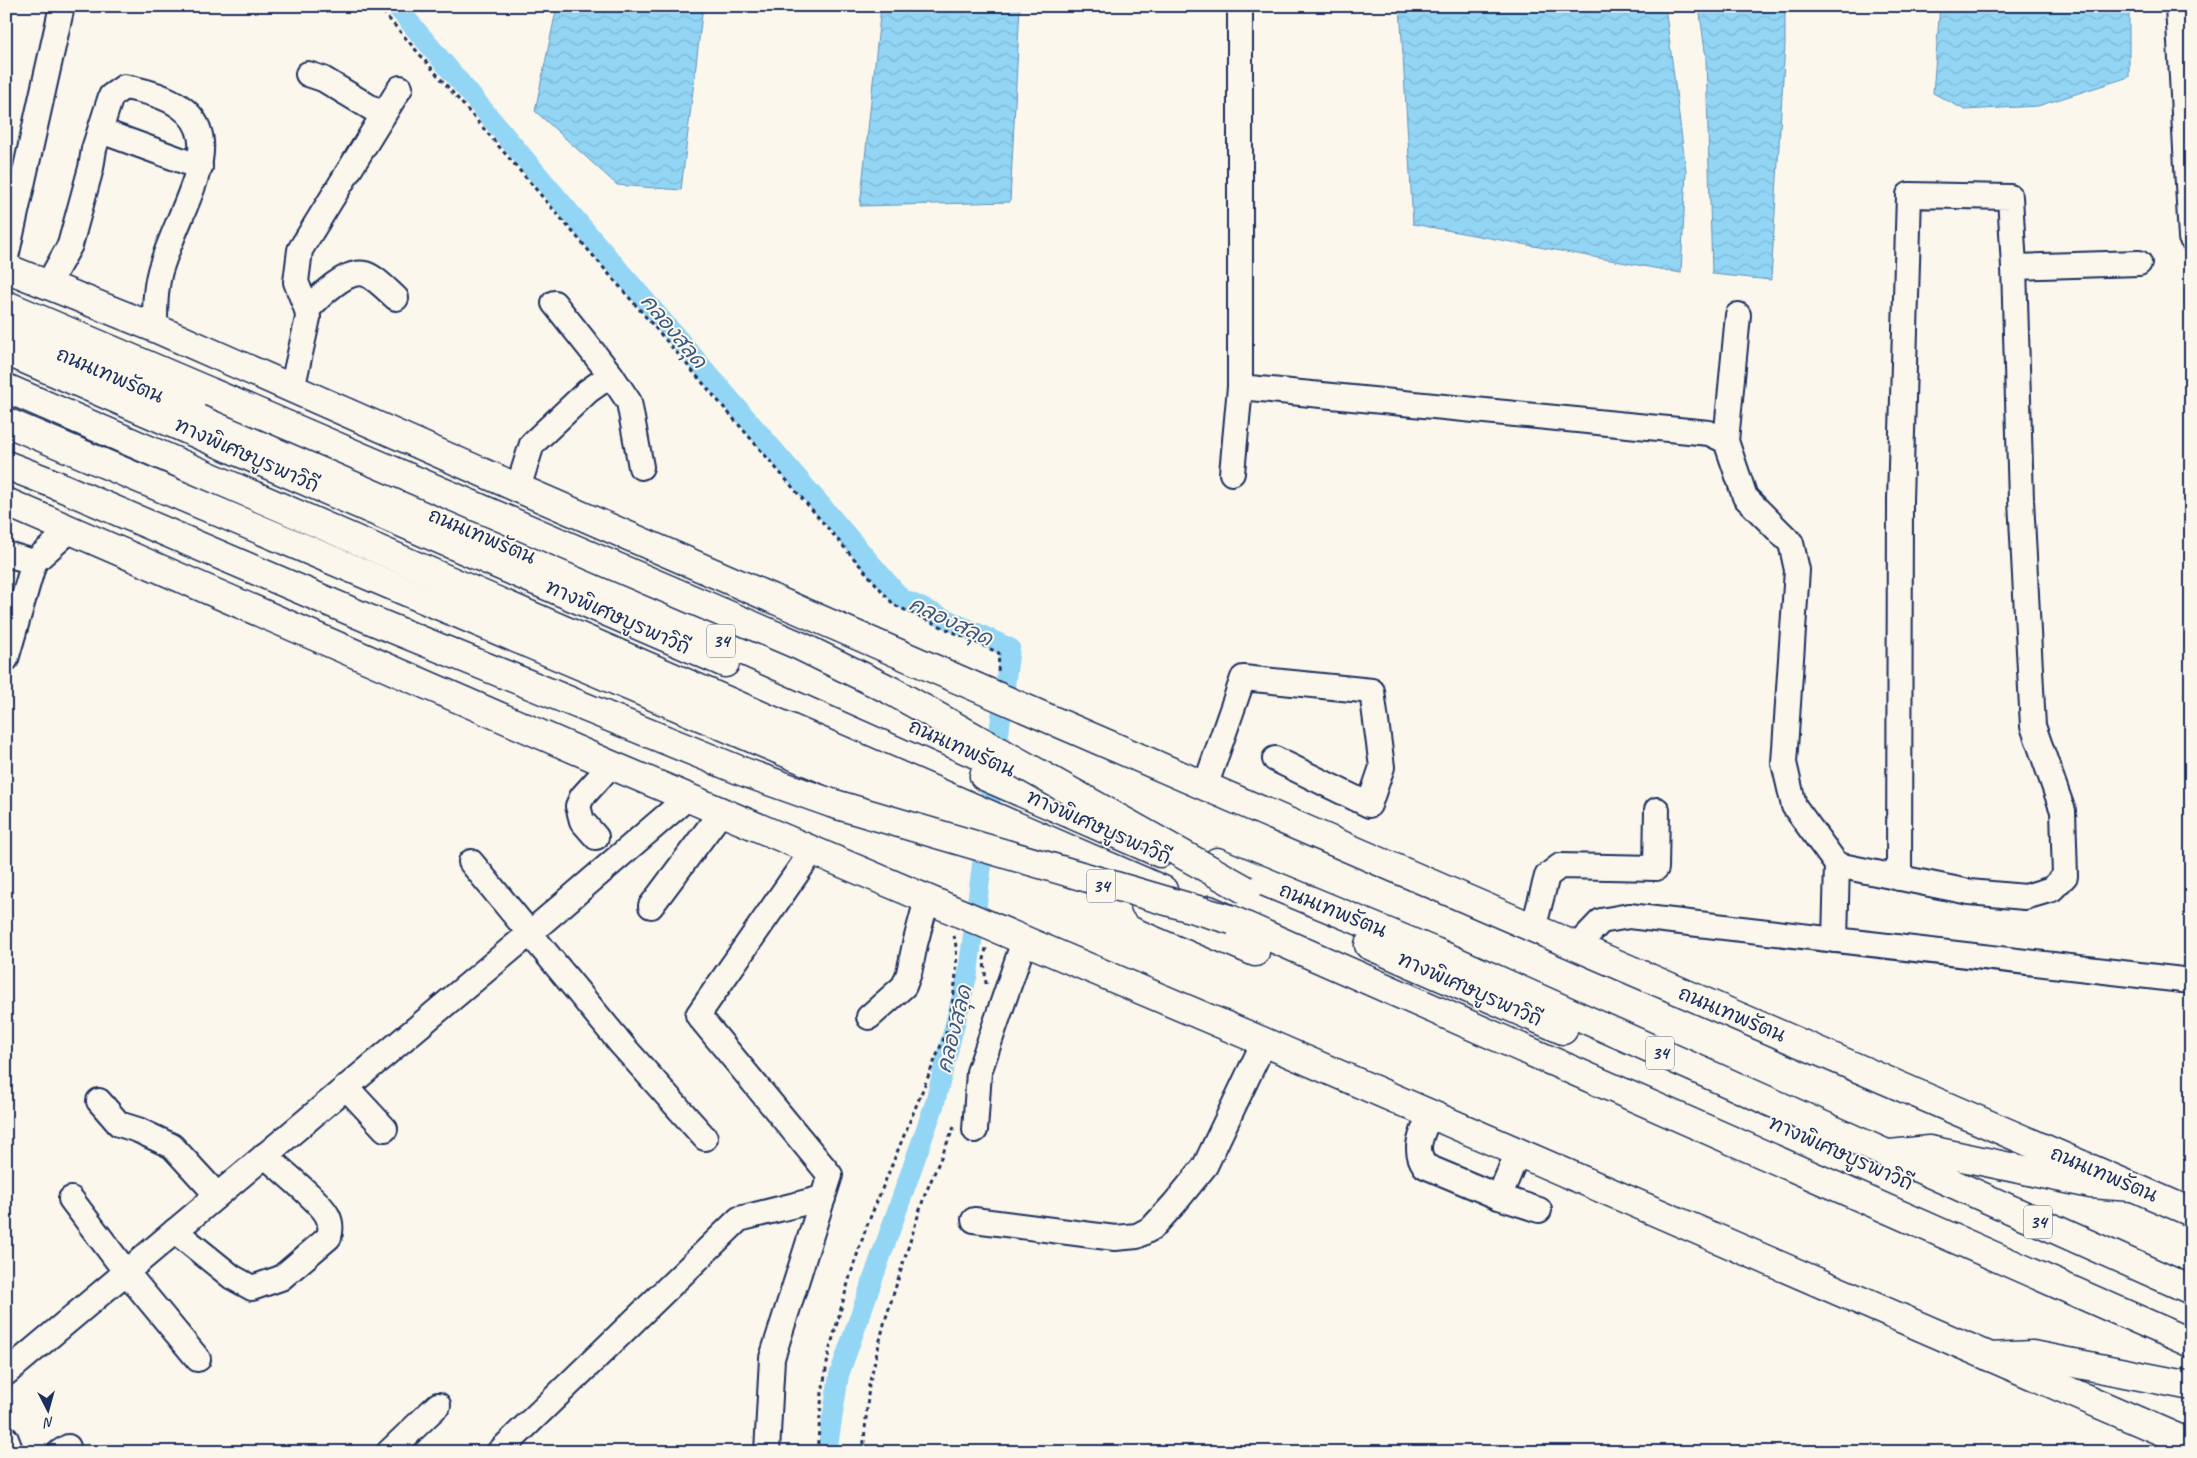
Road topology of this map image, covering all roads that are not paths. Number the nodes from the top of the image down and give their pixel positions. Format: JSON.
{"nodes":[{"id":1,"x":62,"y":6,"type":"edge"},
{"id":2,"x":1240,"y":6,"type":"edge"},
{"id":3,"x":2178,"y":6,"type":"edge"},
{"id":4,"x":308,"y":74,"type":"dead end"},
{"id":5,"x":400,"y":88,"type":"dead end"},
{"id":6,"x":383,"y":115,"type":"junction"},
{"id":7,"x":101,"y":131,"type":"junction"},
{"id":8,"x":200,"y":167,"type":"junction"},
{"id":9,"x":2191,"y":238,"type":"edge"},
{"id":10,"x":6,"y":257,"type":"edge"},
{"id":11,"x":2139,"y":263,"type":"dead end"},
{"id":12,"x":2014,"y":267,"type":"junction"},
{"id":13,"x":6,"y":268,"type":"edge"},
{"id":14,"x":47,"y":286,"type":"junction"},
{"id":15,"x":396,"y":298,"type":"dead end"},
{"id":16,"x":554,"y":303,"type":"dead end"},
{"id":17,"x":6,"y":305,"type":"edge"},
{"id":18,"x":308,"y":310,"type":"junction"},
{"id":19,"x":1738,"y":315,"type":"dead end"},
{"id":20,"x":155,"y":328,"type":"junction"},
{"id":21,"x":6,"y":330,"type":"edge"},
{"id":22,"x":6,"y":351,"type":"edge"},
{"id":23,"x":611,"y":374,"type":"junction"},
{"id":24,"x":1240,"y":387,"type":"junction"},
{"id":25,"x":6,"y":388,"type":"edge"},
{"id":26,"x":292,"y":389,"type":"junction"},
{"id":27,"x":6,"y":422,"type":"edge"},
{"id":28,"x":1726,"y":441,"type":"junction"},
{"id":29,"x":6,"y":465,"type":"edge"},
{"id":30,"x":641,"y":467,"type":"dead end"},
{"id":31,"x":1232,"y":473,"type":"dead end"},
{"id":32,"x":518,"y":488,"type":"junction"},
{"id":33,"x":6,"y":502,"type":"edge"},
{"id":34,"x":70,"y":530,"type":"junction"},
{"id":35,"x":6,"y":554,"type":"edge"},
{"id":36,"x":34,"y":562,"type":"junction"},
{"id":37,"x":6,"y":659,"type":"edge"},
{"id":38,"x":1275,"y":759,"type":"dead end"},
{"id":39,"x":610,"y":766,"type":"junction"},
{"id":40,"x":1205,"y":787,"type":"junction"},
{"id":41,"x":687,"y":798,"type":"junction"},
{"id":42,"x":1657,"y":810,"type":"dead end"},
{"id":43,"x":722,"y":811,"type":"junction"},
{"id":44,"x":596,"y":837,"type":"dead end"},
{"id":45,"x":813,"y":850,"type":"junction"},
{"id":46,"x":471,"y":862,"type":"dead end"},
{"id":47,"x":1837,"y":866,"type":"junction"},
{"id":48,"x":1899,"y":878,"type":"junction"},
{"id":49,"x":1246,"y":890,"type":"junction"},
{"id":50,"x":651,"y":906,"type":"dead end"},
{"id":51,"x":924,"y":909,"type":"junction"},
{"id":52,"x":1232,"y":920,"type":"junction"},
{"id":53,"x":1533,"y":928,"type":"junction"},
{"id":54,"x":1005,"y":932,"type":"junction"},
{"id":55,"x":530,"y":933,"type":"junction"},
{"id":56,"x":1835,"y":940,"type":"junction"},
{"id":57,"x":1576,"y":947,"type":"junction"},
{"id":58,"x":2191,"y":981,"type":"edge"},
{"id":59,"x":869,"y":1016,"type":"dead end"},
{"id":60,"x":1264,"y":1042,"type":"junction"},
{"id":61,"x":346,"y":1087,"type":"junction"},
{"id":62,"x":99,"y":1101,"type":"dead end"},
{"id":63,"x":1430,"y":1114,"type":"junction"},
{"id":64,"x":966,"y":1125,"type":"road end"},
{"id":65,"x":385,"y":1129,"type":"dead end"},
{"id":66,"x":705,"y":1138,"type":"dead end"},
{"id":67,"x":1518,"y":1152,"type":"junction"},
{"id":68,"x":1886,"y":1154,"type":"junction"},
{"id":69,"x":265,"y":1155,"type":"junction"},
{"id":70,"x":2132,"y":1187,"type":"junction"},
{"id":71,"x":217,"y":1196,"type":"junction"},
{"id":72,"x":1499,"y":1196,"type":"junction"},
{"id":73,"x":823,"y":1198,"type":"junction"},
{"id":74,"x":71,"y":1200,"type":"dead end"},
{"id":75,"x":1539,"y":1210,"type":"dead end"},
{"id":76,"x":2191,"y":1212,"type":"edge"},
{"id":77,"x":974,"y":1220,"type":"dead end"},
{"id":78,"x":174,"y":1231,"type":"junction"},
{"id":79,"x":126,"y":1272,"type":"junction"},
{"id":80,"x":2191,"y":1290,"type":"edge"},
{"id":81,"x":2191,"y":1307,"type":"edge"},
{"id":82,"x":2191,"y":1343,"type":"edge"},
{"id":83,"x":1990,"y":1358,"type":"junction"},
{"id":84,"x":198,"y":1359,"type":"dead end"},
{"id":85,"x":2191,"y":1362,"type":"edge"},
{"id":86,"x":6,"y":1373,"type":"edge"},
{"id":87,"x":2191,"y":1386,"type":"edge"},
{"id":88,"x":438,"y":1405,"type":"dead end"},
{"id":89,"x":6,"y":1439,"type":"edge"},
{"id":90,"x":2191,"y":1444,"type":"edge"},
{"id":91,"x":11,"y":1452,"type":"edge"},
{"id":92,"x":389,"y":1452,"type":"edge"},
{"id":93,"x":499,"y":1452,"type":"edge"},
{"id":94,"x":767,"y":1452,"type":"edge"}],
"edges":[{"from":1,"to":10,"type":"street"},
{"from":2,"to":24,"type":"street"},
{"from":3,"to":9,"type":"street"},
{"from":4,"to":6,"type":"street"},
{"from":5,"to":6,"type":"street"},
{"from":6,"to":18,"type":"street"},
{"from":7,"to":8,"type":"street"},
{"from":7,"to":8,"type":"street"},
{"from":7,"to":14,"type":"street"},
{"from":8,"to":20,"type":"street"},
{"from":11,"to":12,"type":"street"},
{"from":12,"to":48,"type":"street"},
{"from":12,"to":48,"type":"street"},
{"from":13,"to":14,"type":"main road","name":"ถนนเทพรัตน"},
{"from":14,"to":20,"type":"main road","name":"ถนนเทพรัตน"},
{"from":15,"to":18,"type":"street"},
{"from":16,"to":23,"type":"street"},
{"from":17,"to":49,"type":"main road","bridge":true},
{"from":18,"to":26,"type":"street"},
{"from":19,"to":28,"type":"street"},
{"from":20,"to":26,"type":"main road","name":"ถนนเทพรัตน"},
{"from":21,"to":68,"type":"main road","name":"ถนนเทพรัตน","number":"34"},
{"from":22,"to":49,"type":"main road","name":"ทางพิเศษบูรพาวิถี","bridge":true},
{"from":23,"to":30,"type":"street"},
{"from":23,"to":32,"type":"street"},
{"from":24,"to":28,"type":"street"},
{"from":24,"to":31,"type":"street"},
{"from":25,"to":52,"type":"main road","name":"ทางพิเศษบูรพาวิถี","bridge":true},
{"from":26,"to":32,"type":"main road","name":"ถนนเทพรัตน"},
{"from":27,"to":85,"type":"main road","number":"34"},
{"from":28,"to":47,"type":"street"},
{"from":29,"to":52,"type":"main road","bridge":true},
{"from":32,"to":40,"type":"main road","name":"ถนนเทพรัตน"},
{"from":33,"to":34,"type":"main road"},
{"from":34,"to":36,"type":"street"},
{"from":34,"to":39,"type":"main road"},
{"from":35,"to":36,"type":"street"},
{"from":36,"to":37,"type":"street"},
{"from":38,"to":40,"type":"street"},
{"from":39,"to":41,"type":"main road"},
{"from":39,"to":44,"type":"street"},
{"from":40,"to":53,"type":"main road","name":"ถนนเทพรัตน"},
{"from":41,"to":43,"type":"main road"},
{"from":41,"to":55,"type":"street"},
{"from":42,"to":53,"type":"street"},
{"from":43,"to":45,"type":"main road"},
{"from":43,"to":50,"type":"street"},
{"from":45,"to":51,"type":"main road"},
{"from":45,"to":73,"type":"street"},
{"from":46,"to":55,"type":"street"},
{"from":47,"to":48,"type":"street"},
{"from":47,"to":56,"type":"street"},
{"from":49,"to":81,"type":"main road","name":"ทางพิเศษบูรพาวิถี"},
{"from":51,"to":54,"type":"main road"},
{"from":51,"to":59,"type":"street"},
{"from":52,"to":82,"type":"main road","name":"ทางพิเศษบูรพาวิถี"},
{"from":53,"to":57,"type":"main road","name":"ถนนเทพรัตน"},
{"from":54,"to":60,"type":"main road"},
{"from":54,"to":64,"type":"street"},
{"from":55,"to":61,"type":"street"},
{"from":55,"to":66,"type":"street"},
{"from":56,"to":57,"type":"street"},
{"from":56,"to":58,"type":"street"},
{"from":57,"to":70,"type":"main road","name":"ถนนเทพรัตน"},
{"from":60,"to":63,"type":"main road"},
{"from":60,"to":77,"type":"street"},
{"from":61,"to":65,"type":"street"},
{"from":61,"to":69,"type":"street"},
{"from":62,"to":71,"type":"street"},
{"from":63,"to":67,"type":"main road"},
{"from":63,"to":72,"type":"street"},
{"from":67,"to":72,"type":"street"},
{"from":67,"to":83,"type":"main road"},
{"from":68,"to":70,"type":"main road"},
{"from":68,"to":80,"type":"main road","name":"ถนนเทพรัตน","number":"34"},
{"from":69,"to":71,"type":"street"},
{"from":69,"to":78,"type":"street"},
{"from":70,"to":76,"type":"main road","name":"ถนนเทพรัตน"},
{"from":71,"to":78,"type":"street"},
{"from":72,"to":75,"type":"street"},
{"from":73,"to":93,"type":"street"},
{"from":73,"to":94,"type":"street"},
{"from":74,"to":79,"type":"street"},
{"from":78,"to":79,"type":"street"},
{"from":79,"to":84,"type":"street"},
{"from":79,"to":86,"type":"street"},
{"from":83,"to":87,"type":"main road"},
{"from":83,"to":90,"type":"main road"},
{"from":88,"to":92,"type":"street"},
{"from":89,"to":91,"type":"street"}]}
